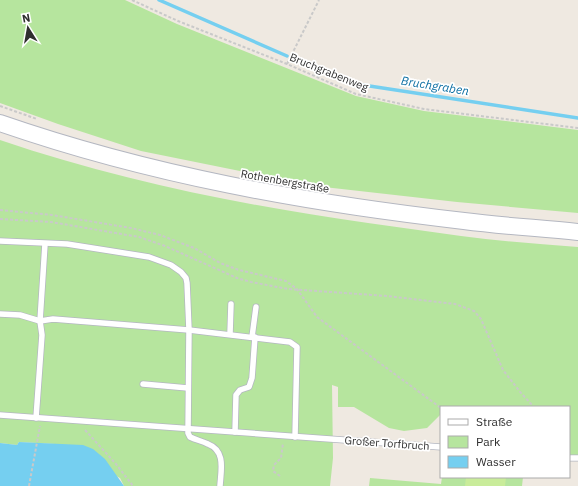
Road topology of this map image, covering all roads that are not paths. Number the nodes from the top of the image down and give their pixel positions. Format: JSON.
{"nodes":[{"id":1,"x":0,"y":123,"type":"edge"},
{"id":2,"x":578,"y":232,"type":"edge"},
{"id":3,"x":0,"y":241,"type":"edge"},
{"id":4,"x":45,"y":244,"type":"junction"},
{"id":5,"x":231,"y":304,"type":"dead end"},
{"id":6,"x":256,"y":307,"type":"dead end"},
{"id":7,"x":0,"y":314,"type":"edge"},
{"id":8,"x":40,"y":321,"type":"junction"},
{"id":9,"x":189,"y":330,"type":"junction"},
{"id":10,"x":230,"y":334,"type":"junction"},
{"id":11,"x":254,"y":337,"type":"junction"},
{"id":12,"x":143,"y":384,"type":"dead end"},
{"id":13,"x":188,"y":388,"type":"junction"},
{"id":14,"x":0,"y":415,"type":"edge"},
{"id":15,"x":39,"y":418,"type":"junction"},
{"id":16,"x":188,"y":428,"type":"junction"},
{"id":17,"x":234,"y":432,"type":"junction"},
{"id":18,"x":295,"y":437,"type":"junction"},
{"id":19,"x":440,"y":447,"type":"edge"},
{"id":20,"x":220,"y":486,"type":"edge"}],
"edges":[{"from":1,"to":2,"type":"main road","name":"Rothenbergstraße"},
{"from":3,"to":4,"type":"lane"},
{"from":4,"to":8,"type":"lane"},
{"from":4,"to":9,"type":"lane"},
{"from":5,"to":10,"type":"lane"},
{"from":6,"to":11,"type":"lane"},
{"from":7,"to":8,"type":"lane"},
{"from":8,"to":9,"type":"lane"},
{"from":8,"to":15,"type":"lane"},
{"from":9,"to":10,"type":"lane"},
{"from":9,"to":13,"type":"lane"},
{"from":10,"to":11,"type":"lane"},
{"from":11,"to":17,"type":"lane"},
{"from":11,"to":18,"type":"lane"},
{"from":12,"to":13,"type":"lane"},
{"from":13,"to":16,"type":"lane"},
{"from":14,"to":15,"type":"lane","name":"Großer Torfbruch"},
{"from":15,"to":16,"type":"lane","name":"Großer Torfbruch"},
{"from":16,"to":17,"type":"lane","name":"Großer Torfbruch"},
{"from":16,"to":20,"type":"lane"},
{"from":17,"to":18,"type":"lane","name":"Großer Torfbruch"},
{"from":18,"to":19,"type":"lane","name":"Großer Torfbruch"}]}
